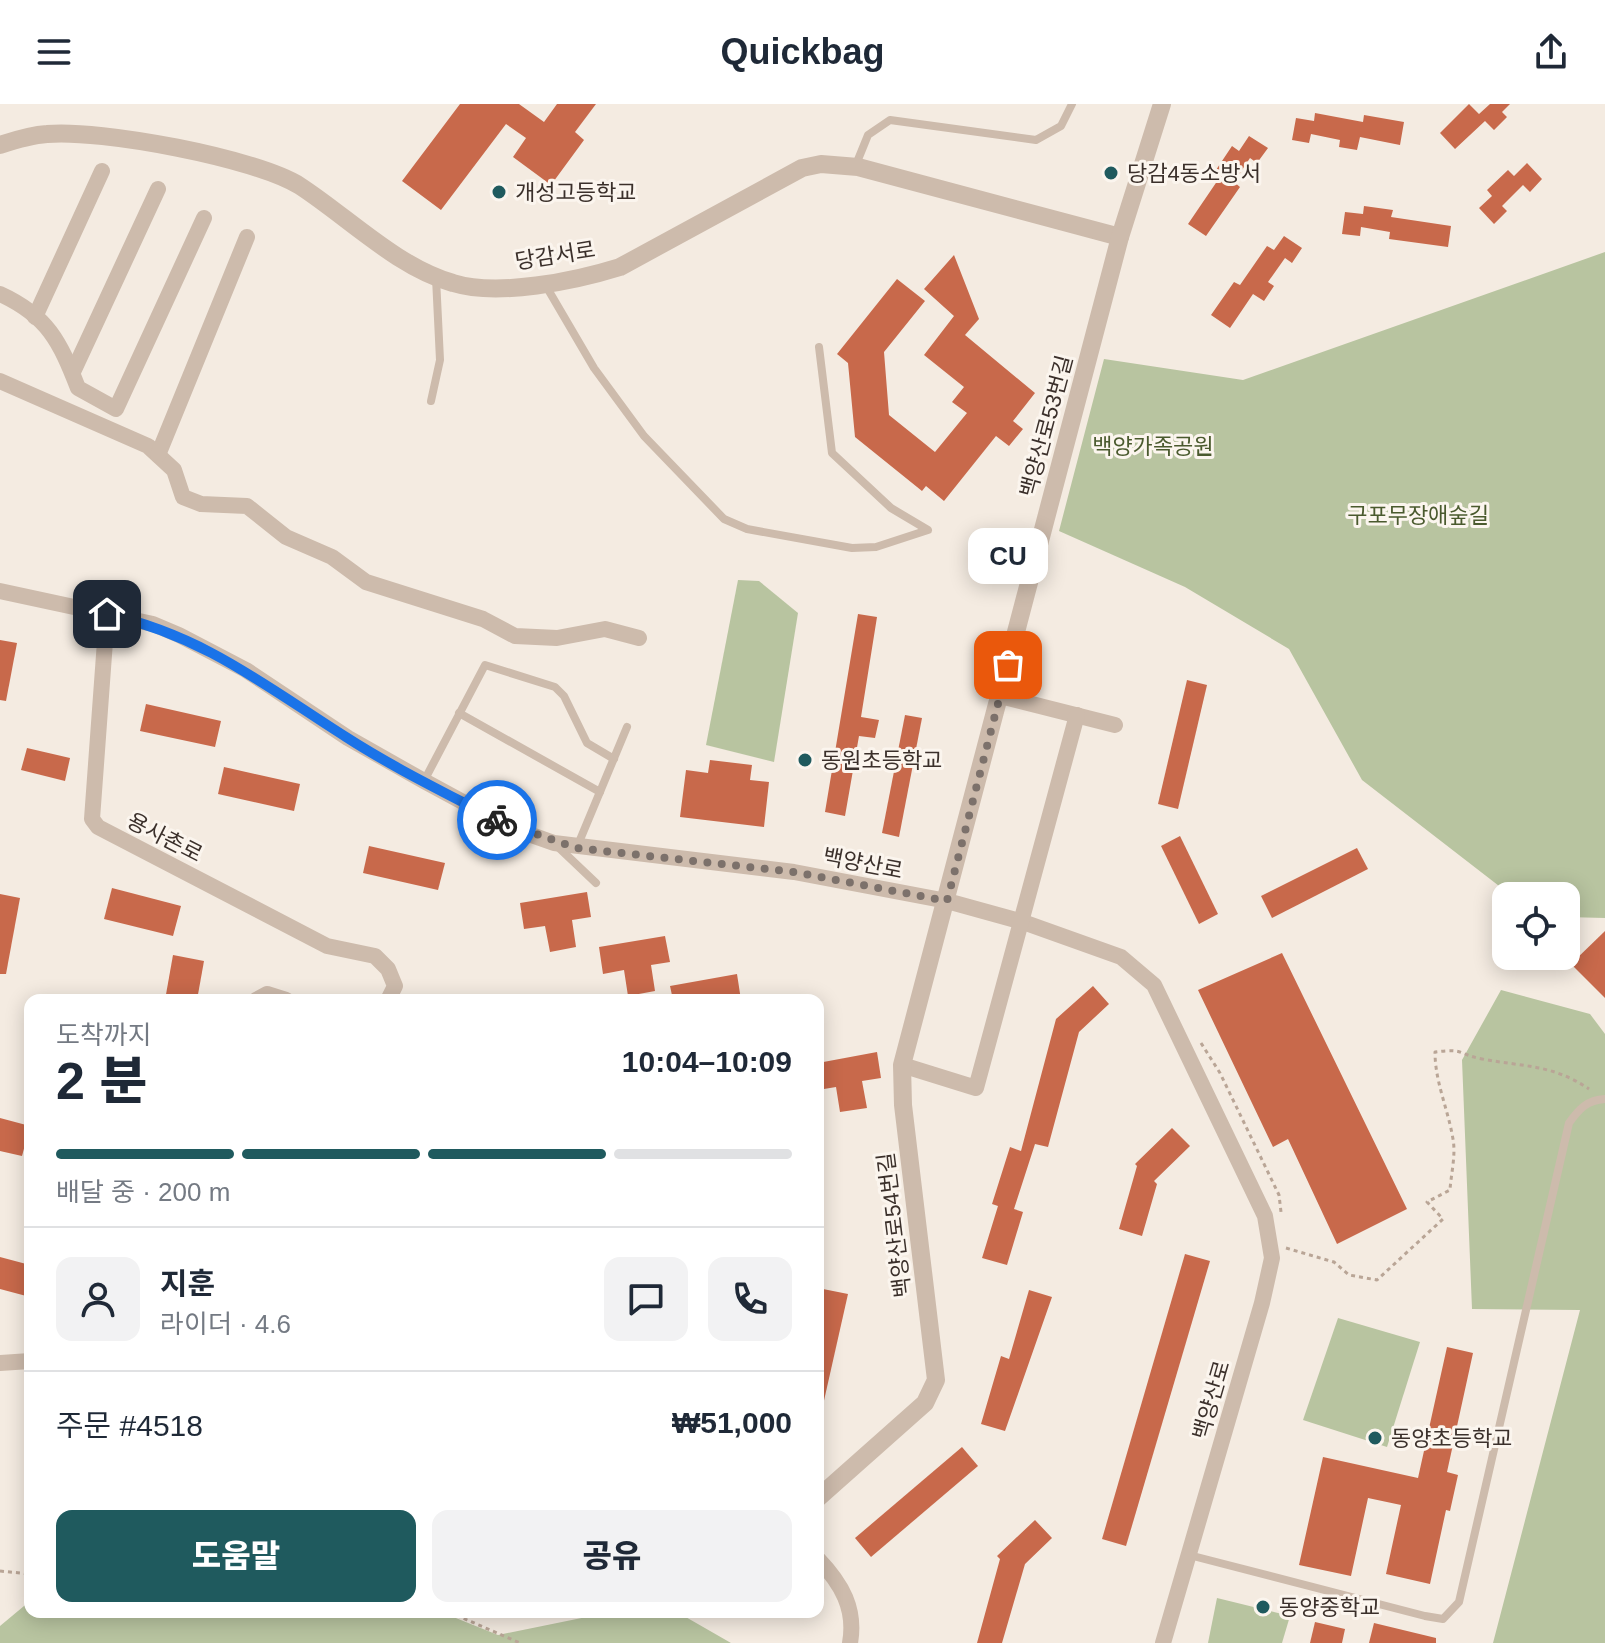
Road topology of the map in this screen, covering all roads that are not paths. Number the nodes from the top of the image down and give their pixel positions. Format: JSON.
{"nodes":[{"id":1,"x":1072,"y":104,"type":"edge"},
{"id":2,"x":1162,"y":104,"type":"edge"},
{"id":3,"x":0,"y":145,"type":"edge"},
{"id":4,"x":855,"y":167,"type":"junction"},
{"id":5,"x":102,"y":171,"type":"dead end"},
{"id":6,"x":158,"y":189,"type":"dead end"},
{"id":7,"x":204,"y":218,"type":"dead end"},
{"id":8,"x":247,"y":237,"type":"dead end"},
{"id":9,"x":1120,"y":237,"type":"junction"},
{"id":10,"x":436,"y":277,"type":"junction"},
{"id":11,"x":543,"y":282,"type":"junction"},
{"id":12,"x":0,"y":294,"type":"edge"},
{"id":13,"x":35,"y":317,"type":"junction"},
{"id":14,"x":819,"y":347,"type":"dead end"},
{"id":15,"x":73,"y":372,"type":"junction"},
{"id":16,"x":0,"y":381,"type":"edge"},
{"id":17,"x":431,"y":401,"type":"dead end"},
{"id":18,"x":158,"y":455,"type":"junction"},
{"id":19,"x":0,"y":591,"type":"edge"},
{"id":20,"x":107,"y":614,"type":"junction"},
{"id":21,"x":639,"y":638,"type":"dead end"},
{"id":22,"x":1000,"y":696,"type":"junction"},
{"id":23,"x":459,"y":713,"type":"junction"},
{"id":24,"x":1077,"y":715,"type":"junction"},
{"id":25,"x":1115,"y":725,"type":"dead end"},
{"id":26,"x":627,"y":727,"type":"dead end"},
{"id":27,"x":614,"y":759,"type":"junction"},
{"id":28,"x":424,"y":781,"type":"junction"},
{"id":29,"x":600,"y":792,"type":"junction"},
{"id":30,"x":554,"y":843,"type":"junction"},
{"id":31,"x":576,"y":848,"type":"junction"},
{"id":32,"x":596,"y":883,"type":"dead end"},
{"id":33,"x":947,"y":901,"type":"junction"},
{"id":34,"x":1023,"y":922,"type":"junction"},
{"id":35,"x":392,"y":993,"type":"edge"},
{"id":36,"x":902,"y":1065,"type":"junction"},
{"id":37,"x":1605,"y":1099,"type":"edge"},
{"id":38,"x":24,"y":1361,"type":"edge"},
{"id":39,"x":0,"y":1363,"type":"edge"},
{"id":40,"x":824,"y":1493,"type":"edge"},
{"id":41,"x":1188,"y":1555,"type":"junction"},
{"id":42,"x":824,"y":1565,"type":"edge"},
{"id":43,"x":850,"y":1643,"type":"edge"},
{"id":44,"x":1163,"y":1643,"type":"edge"}],
"edges":[{"from":1,"to":4,"type":"lane"},
{"from":2,"to":9,"type":"street","name":"백양산로53번길"},
{"from":3,"to":10,"type":"street","name":"당감서로"},
{"from":4,"to":9,"type":"street","name":"당감서로"},
{"from":4,"to":11,"type":"street","name":"당감서로"},
{"from":5,"to":13,"type":"street"},
{"from":6,"to":15,"type":"street"},
{"from":7,"to":15,"type":"street"},
{"from":8,"to":18,"type":"street"},
{"from":9,"to":22,"type":"street","name":"백양산로53번길"},
{"from":10,"to":11,"type":"street","name":"당감서로"},
{"from":10,"to":17,"type":"lane"},
{"from":11,"to":14,"type":"lane"},
{"from":12,"to":13,"type":"street"},
{"from":13,"to":15,"type":"street"},
{"from":16,"to":18,"type":"street"},
{"from":18,"to":21,"type":"street"},
{"from":19,"to":20,"type":"street","name":"백양산로"},
{"from":20,"to":28,"type":"street","name":"백양산로"},
{"from":20,"to":35,"type":"street","name":"용사촌로"},
{"from":22,"to":24,"type":"street"},
{"from":22,"to":33,"type":"street","name":"백양산로53번길"},
{"from":23,"to":27,"type":"lane"},
{"from":23,"to":28,"type":"lane"},
{"from":23,"to":29,"type":"lane"},
{"from":24,"to":25,"type":"street"},
{"from":24,"to":34,"type":"street"},
{"from":26,"to":27,"type":"lane"},
{"from":27,"to":29,"type":"lane"},
{"from":28,"to":30,"type":"street","name":"백양산로"},
{"from":29,"to":31,"type":"lane"},
{"from":30,"to":31,"type":"street","name":"백양산로"},
{"from":30,"to":32,"type":"lane"},
{"from":31,"to":33,"type":"street","name":"백양산로"},
{"from":33,"to":34,"type":"street","name":"백양산로"},
{"from":33,"to":36,"type":"street","name":"백양산로54번길"},
{"from":34,"to":36,"type":"street"},
{"from":34,"to":41,"type":"street","name":"백양산로"},
{"from":36,"to":40,"type":"street","name":"백양산로54번길"},
{"from":37,"to":41,"type":"lane"},
{"from":38,"to":39,"type":"street"},
{"from":41,"to":44,"type":"street","name":"백양산로"},
{"from":42,"to":43,"type":"street"}]}
